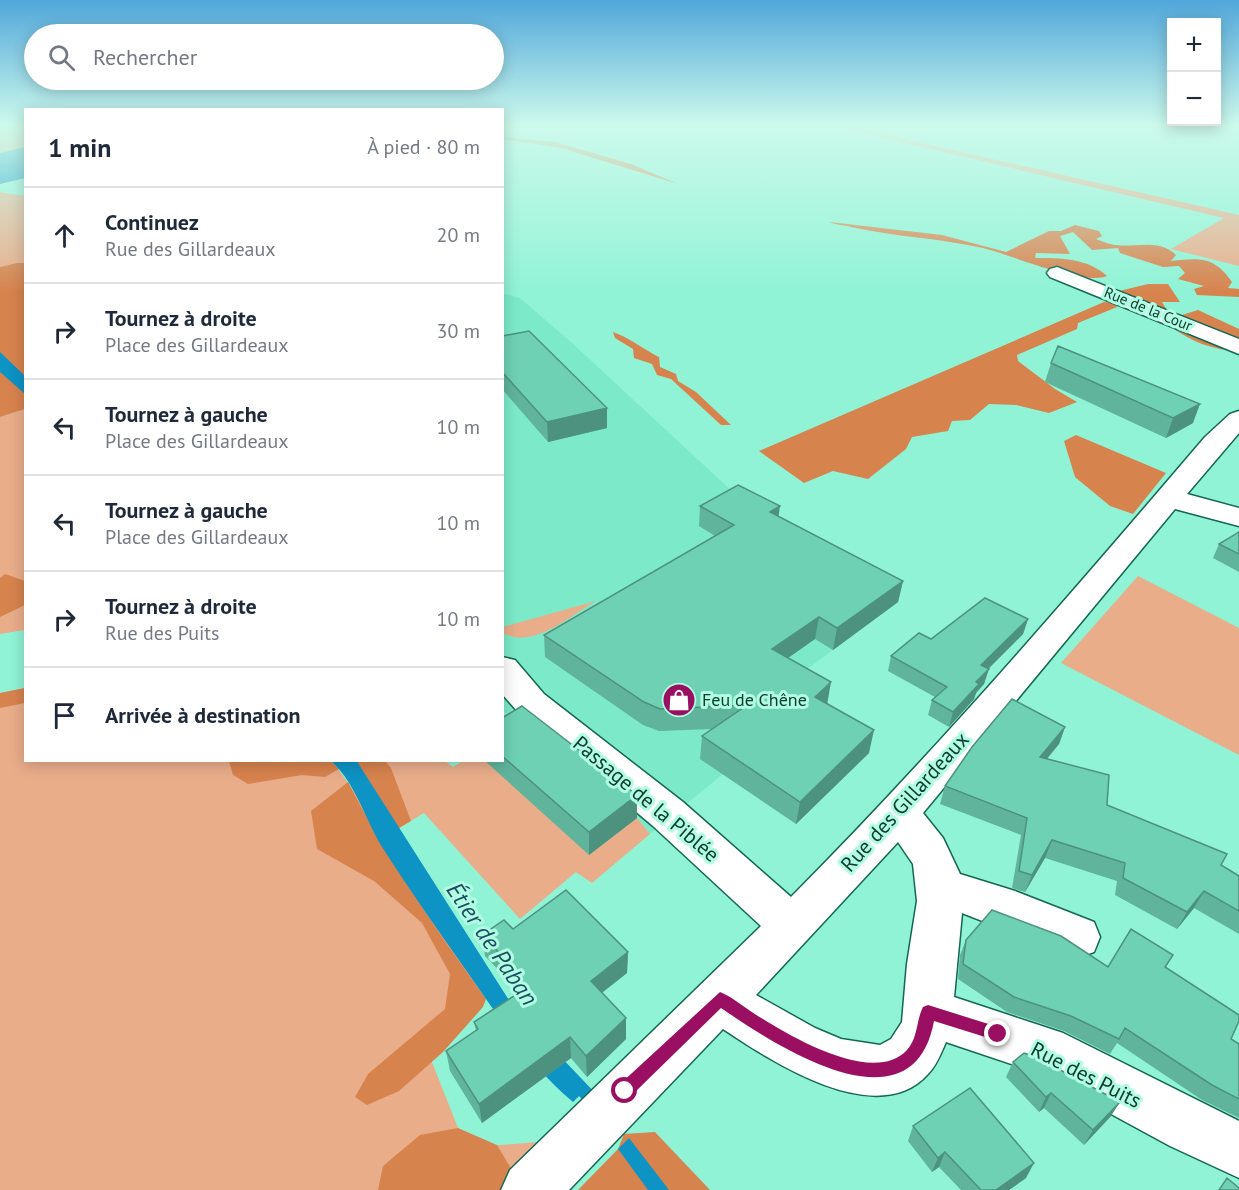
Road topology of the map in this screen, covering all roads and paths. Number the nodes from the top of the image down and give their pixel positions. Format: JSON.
{"nodes":[{"id":1,"x":1057,"y":273,"type":"dead end"},
{"id":2,"x":1239,"y":347,"type":"edge"},
{"id":3,"x":1239,"y":419,"type":"edge"},
{"id":4,"x":1176,"y":488,"type":"junction"},
{"id":5,"x":1239,"y":515,"type":"edge"},
{"id":6,"x":504,"y":671,"type":"edge"},
{"id":7,"x":896,"y":815,"type":"junction"},
{"id":8,"x":939,"y":887,"type":"junction"},
{"id":9,"x":792,"y":926,"type":"junction"},
{"id":10,"x":1077,"y":937,"type":"dead end"},
{"id":11,"x":720,"y":999,"type":"junction"},
{"id":12,"x":928,"y":1012,"type":"junction"},
{"id":13,"x":1239,"y":1150,"type":"edge"},
{"id":14,"x":530,"y":1190,"type":"edge"}],
"edges":[{"from":1,"to":2,"type":"street","name":"Rue de la Cour"},
{"from":3,"to":4,"type":"street","name":"Rue des Gillardeaux"},
{"from":4,"to":5,"type":"street"},
{"from":4,"to":7,"type":"street","name":"Rue des Gillardeaux"},
{"from":6,"to":9,"type":"street","name":"Passage de la Piblée"},
{"from":7,"to":8,"type":"street"},
{"from":7,"to":9,"type":"street","name":"Rue des Gillardeaux"},
{"from":8,"to":10,"type":"street"},
{"from":8,"to":12,"type":"street"},
{"from":9,"to":11,"type":"street","name":"Rue des Gillardeaux"},
{"from":11,"to":12,"type":"street"},
{"from":11,"to":14,"type":"street","name":"Rue des Gillardeaux"},
{"from":12,"to":13,"type":"street","name":"Rue des Puits"}]}
